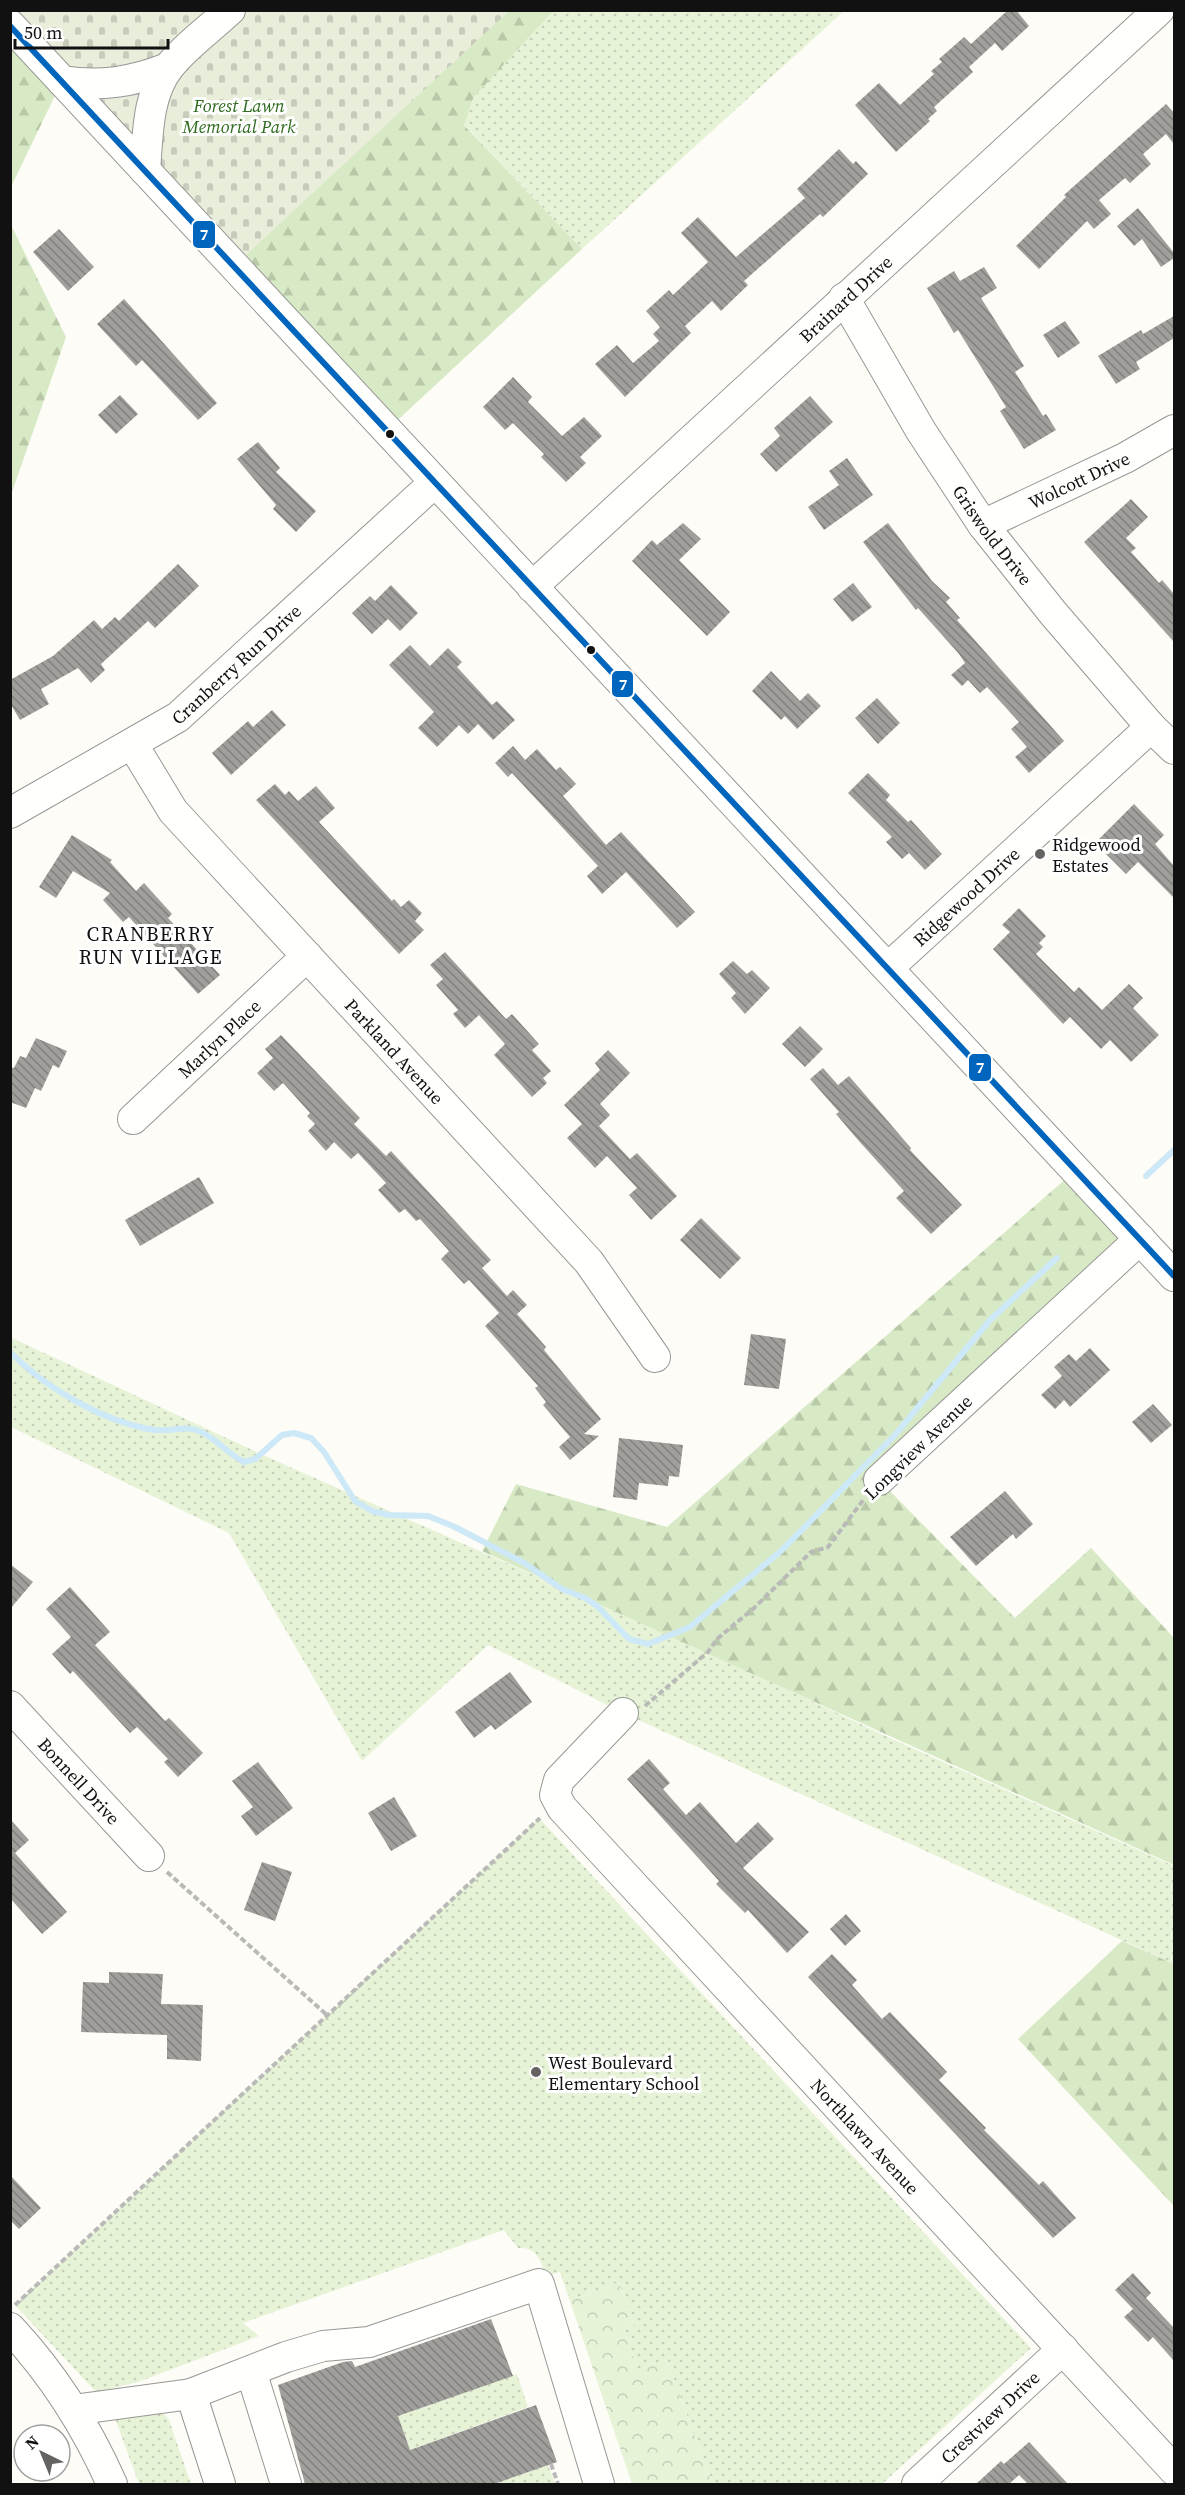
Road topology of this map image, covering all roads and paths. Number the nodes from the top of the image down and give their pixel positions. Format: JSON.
{"nodes":[{"id":1,"x":230,"y":10,"type":"edge"},
{"id":2,"x":1159,"y":10,"type":"edge"},
{"id":3,"x":10,"y":25,"type":"edge"},
{"id":4,"x":168,"y":68,"type":"junction"},
{"id":5,"x":62,"y":81,"type":"junction"},
{"id":6,"x":145,"y":170,"type":"junction"},
{"id":7,"x":844,"y":298,"type":"junction"},
{"id":8,"x":1174,"y":430,"type":"edge"},
{"id":9,"x":435,"y":482,"type":"junction"},
{"id":10,"x":983,"y":525,"type":"junction"},
{"id":11,"x":532,"y":587,"type":"junction"},
{"id":12,"x":1151,"y":727,"type":"junction"},
{"id":13,"x":133,"y":745,"type":"junction"},
{"id":14,"x":1174,"y":749,"type":"edge"},
{"id":15,"x":10,"y":813,"type":"edge"},
{"id":16,"x":307,"y":956,"type":"junction"},
{"id":17,"x":888,"y":968,"type":"junction"},
{"id":18,"x":133,"y":1119,"type":"dead end"},
{"id":19,"x":1140,"y":1239,"type":"junction"},
{"id":20,"x":1174,"y":1276,"type":"edge"},
{"id":21,"x":655,"y":1357,"type":"dead end"},
{"id":22,"x":879,"y":1480,"type":"joint"},
{"id":23,"x":10,"y":1706,"type":"edge"},
{"id":24,"x":623,"y":1713,"type":"joint"},
{"id":25,"x":558,"y":1800,"type":"junction"},
{"id":26,"x":149,"y":1856,"type":"joint"},
{"id":27,"x":327,"y":2015,"type":"junction"},
{"id":28,"x":13,"y":2317,"type":"edge"},
{"id":29,"x":1063,"y":2349,"type":"junction"},
{"id":30,"x":251,"y":2371,"type":"junction"},
{"id":31,"x":191,"y":2394,"type":"junction"},
{"id":32,"x":73,"y":2410,"type":"junction"},
{"id":33,"x":551,"y":2464,"type":"dead end"},
{"id":34,"x":1174,"y":2469,"type":"edge"},
{"id":35,"x":105,"y":2482,"type":"edge"},
{"id":36,"x":924,"y":2482,"type":"edge"},
{"id":37,"x":220,"y":2484,"type":"edge"},
{"id":38,"x":286,"y":2484,"type":"edge"},
{"id":39,"x":558,"y":2484,"type":"edge"},
{"id":40,"x":599,"y":2484,"type":"edge"}],
"edges":[{"from":1,"to":4,"type":"street"},
{"from":2,"to":7,"type":"street","name":"Brainard Drive"},
{"from":3,"to":5,"type":"street"},
{"from":4,"to":5,"type":"street"},
{"from":4,"to":6,"type":"street"},
{"from":5,"to":6,"type":"street"},
{"from":6,"to":9,"type":"street"},
{"from":7,"to":10,"type":"street","name":"Griswold Drive"},
{"from":7,"to":11,"type":"street","name":"Brainard Drive"},
{"from":8,"to":10,"type":"street","name":"Wolcott Drive"},
{"from":9,"to":11,"type":"street"},
{"from":9,"to":13,"type":"street","name":"Cranberry Run Drive"},
{"from":10,"to":12,"type":"street","name":"Griswold Drive"},
{"from":11,"to":17,"type":"street"},
{"from":12,"to":14,"type":"street","name":"Griswold Drive"},
{"from":12,"to":17,"type":"street","name":"Ridgewood Drive"},
{"from":13,"to":15,"type":"street","name":"Cranberry Run Drive"},
{"from":13,"to":16,"type":"street","name":"Parkland Avenue"},
{"from":16,"to":18,"type":"street","name":"Marlyn Place"},
{"from":16,"to":21,"type":"street","name":"Parkland Avenue"},
{"from":17,"to":19,"type":"street"},
{"from":19,"to":20,"type":"street"},
{"from":19,"to":22,"type":"street","name":"Longview Avenue"},
{"from":22,"to":24,"type":"path","name":"Longview Avenue"},
{"from":23,"to":26,"type":"street","name":"Bonnell Drive"},
{"from":24,"to":25,"type":"street"},
{"from":25,"to":27,"type":"path"},
{"from":25,"to":29,"type":"street","name":"Northlawn Avenue"},
{"from":26,"to":27,"type":"path"},
{"from":27,"to":28,"type":"path"},
{"from":28,"to":32,"type":"street"},
{"from":29,"to":34,"type":"street","name":"Northlawn Avenue"},
{"from":29,"to":36,"type":"street","name":"Crestview Drive"},
{"from":30,"to":31,"type":"street"},
{"from":30,"to":38,"type":"street"},
{"from":30,"to":40,"type":"street"},
{"from":31,"to":32,"type":"street"},
{"from":31,"to":37,"type":"street"},
{"from":32,"to":35,"type":"street"},
{"from":33,"to":39,"type":"path"}]}
